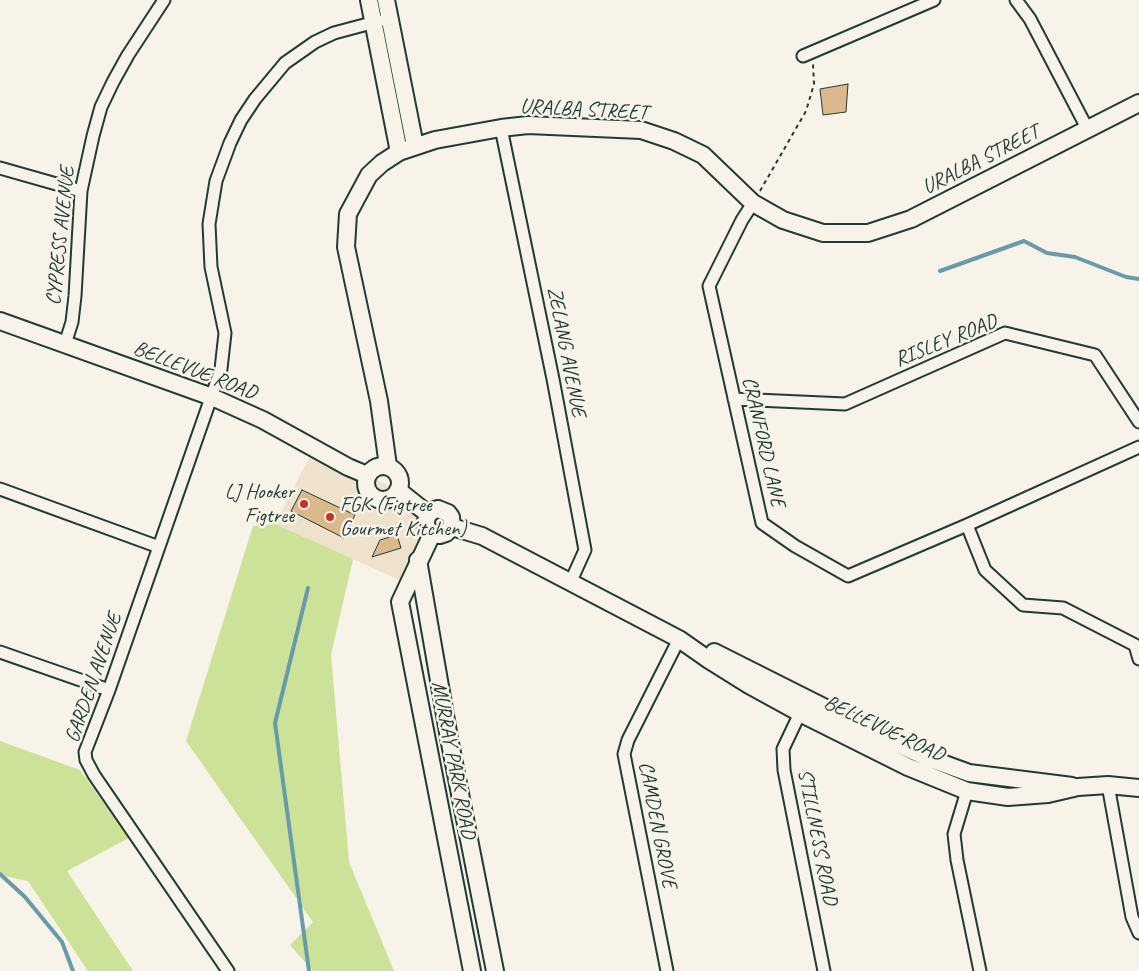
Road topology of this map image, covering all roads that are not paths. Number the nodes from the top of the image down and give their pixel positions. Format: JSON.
{"nodes":[{"id":1,"x":164,"y":0,"type":"edge"},
{"id":2,"x":369,"y":0,"type":"edge"},
{"id":3,"x":386,"y":0,"type":"edge"},
{"id":4,"x":934,"y":0,"type":"edge"},
{"id":5,"x":1016,"y":0,"type":"edge"},
{"id":6,"x":390,"y":18,"type":"junction"},
{"id":7,"x":374,"y":22,"type":"junction"},
{"id":8,"x":807,"y":54,"type":"road end"},
{"id":9,"x":1139,"y":103,"type":"edge"},
{"id":10,"x":501,"y":128,"type":"junction"},
{"id":11,"x":1088,"y":130,"type":"junction"},
{"id":12,"x":415,"y":146,"type":"junction"},
{"id":13,"x":399,"y":152,"type":"junction"},
{"id":14,"x":0,"y":168,"type":"edge"},
{"id":15,"x":81,"y":191,"type":"junction"},
{"id":16,"x":753,"y":203,"type":"junction"},
{"id":17,"x":0,"y":321,"type":"edge"},
{"id":18,"x":65,"y":344,"type":"junction"},
{"id":19,"x":212,"y":397,"type":"junction"},
{"id":20,"x":734,"y":399,"type":"junction"},
{"id":21,"x":1139,"y":422,"type":"edge"},
{"id":22,"x":1139,"y":447,"type":"edge"},
{"id":23,"x":388,"y":466,"type":"junction"},
{"id":24,"x":367,"y":475,"type":"junction"},
{"id":25,"x":0,"y":489,"type":"edge"},
{"id":26,"x":398,"y":490,"type":"junction"},
{"id":27,"x":428,"y":514,"type":"junction"},
{"id":28,"x":967,"y":525,"type":"junction"},
{"id":29,"x":452,"y":527,"type":"junction"},
{"id":30,"x":432,"y":534,"type":"junction"},
{"id":31,"x":159,"y":547,"type":"junction"},
{"id":32,"x":418,"y":560,"type":"junction"},
{"id":33,"x":571,"y":581,"type":"junction"},
{"id":34,"x":684,"y":642,"type":"junction"},
{"id":35,"x":0,"y":652,"type":"edge"},
{"id":36,"x":1139,"y":659,"type":"edge"},
{"id":37,"x":109,"y":690,"type":"junction"},
{"id":38,"x":800,"y":713,"type":"junction"},
{"id":39,"x":449,"y":738,"type":"junction"},
{"id":40,"x":427,"y":741,"type":"junction"},
{"id":41,"x":1108,"y":786,"type":"junction"},
{"id":42,"x":1078,"y":787,"type":"junction"},
{"id":43,"x":1139,"y":788,"type":"edge"},
{"id":44,"x":967,"y":791,"type":"junction"},
{"id":45,"x":1139,"y":933,"type":"edge"},
{"id":46,"x":228,"y":971,"type":"edge"},
{"id":47,"x":472,"y":971,"type":"edge"},
{"id":48,"x":495,"y":971,"type":"edge"},
{"id":49,"x":667,"y":971,"type":"edge"},
{"id":50,"x":824,"y":971,"type":"edge"},
{"id":51,"x":980,"y":971,"type":"edge"}],
"edges":[{"from":1,"to":15,"type":"street","name":"CYPRESS AVENUE"},
{"from":2,"to":7,"type":"street"},
{"from":3,"to":6,"type":"street"},
{"from":4,"to":8,"type":"street"},
{"from":5,"to":11,"type":"street"},
{"from":6,"to":7,"type":"street","name":"GARDEN AVENUE"},
{"from":6,"to":12,"type":"street"},
{"from":7,"to":13,"type":"street"},
{"from":7,"to":19,"type":"street","name":"GARDEN AVENUE"},
{"from":9,"to":11,"type":"street","name":"URALBA STREET"},
{"from":10,"to":12,"type":"street","name":"URALBA STREET"},
{"from":10,"to":16,"type":"street","name":"URALBA STREET"},
{"from":10,"to":33,"type":"street","name":"ZELANG AVENUE"},
{"from":11,"to":16,"type":"street","name":"URALBA STREET"},
{"from":12,"to":13,"type":"street","name":"URALBA STREET"},
{"from":13,"to":23,"type":"street","name":"URALBA STREET"},
{"from":14,"to":15,"type":"street"},
{"from":15,"to":18,"type":"street","name":"CYPRESS AVENUE"},
{"from":16,"to":20,"type":"street","name":"CRANFORD LANE"},
{"from":17,"to":18,"type":"street","name":"BELLEVUE ROAD"},
{"from":18,"to":19,"type":"street","name":"BELLEVUE ROAD"},
{"from":19,"to":24,"type":"street","name":"BELLEVUE ROAD"},
{"from":19,"to":31,"type":"street","name":"GARDEN AVENUE"},
{"from":20,"to":21,"type":"street","name":"RISLEY ROAD"},
{"from":20,"to":28,"type":"street","name":"CRANFORD LANE"},
{"from":22,"to":28,"type":"street","name":"CRANFORD LANE"},
{"from":23,"to":24,"type":"street"},
{"from":23,"to":26,"type":"street"},
{"from":24,"to":26,"type":"street"},
{"from":25,"to":31,"type":"street"},
{"from":26,"to":27,"type":"street"},
{"from":27,"to":29,"type":"street"},
{"from":27,"to":30,"type":"street"},
{"from":28,"to":36,"type":"street"},
{"from":29,"to":30,"type":"street"},
{"from":29,"to":33,"type":"street","name":"BELLEVUE ROAD"},
{"from":30,"to":32,"type":"street","name":"MURRAY PARK ROAD"},
{"from":31,"to":37,"type":"street","name":"GARDEN AVENUE"},
{"from":32,"to":39,"type":"street","name":"MURRAY PARK ROAD"},
{"from":32,"to":40,"type":"street","name":"MURRAY PARK ROAD"},
{"from":33,"to":34,"type":"street","name":"BELLEVUE ROAD"},
{"from":34,"to":38,"type":"street","name":"BELLEVUE ROAD"},
{"from":34,"to":42,"type":"street","name":"BELLEVUE ROAD"},
{"from":34,"to":49,"type":"street","name":"CAMDEN GROVE"},
{"from":35,"to":37,"type":"street"},
{"from":37,"to":46,"type":"street","name":"GARDEN AVENUE"},
{"from":38,"to":44,"type":"street","name":"BELLEVUE ROAD"},
{"from":38,"to":50,"type":"street","name":"STILLNESS ROAD"},
{"from":39,"to":40,"type":"street"},
{"from":39,"to":48,"type":"street","name":"MURRAY PARK ROAD"},
{"from":40,"to":47,"type":"street","name":"MURRAY PARK ROAD"},
{"from":41,"to":42,"type":"street","name":"BELLEVUE ROAD"},
{"from":41,"to":43,"type":"street","name":"BELLEVUE ROAD"},
{"from":41,"to":45,"type":"street"},
{"from":42,"to":44,"type":"street","name":"BELLEVUE ROAD"},
{"from":44,"to":51,"type":"street"}]}
